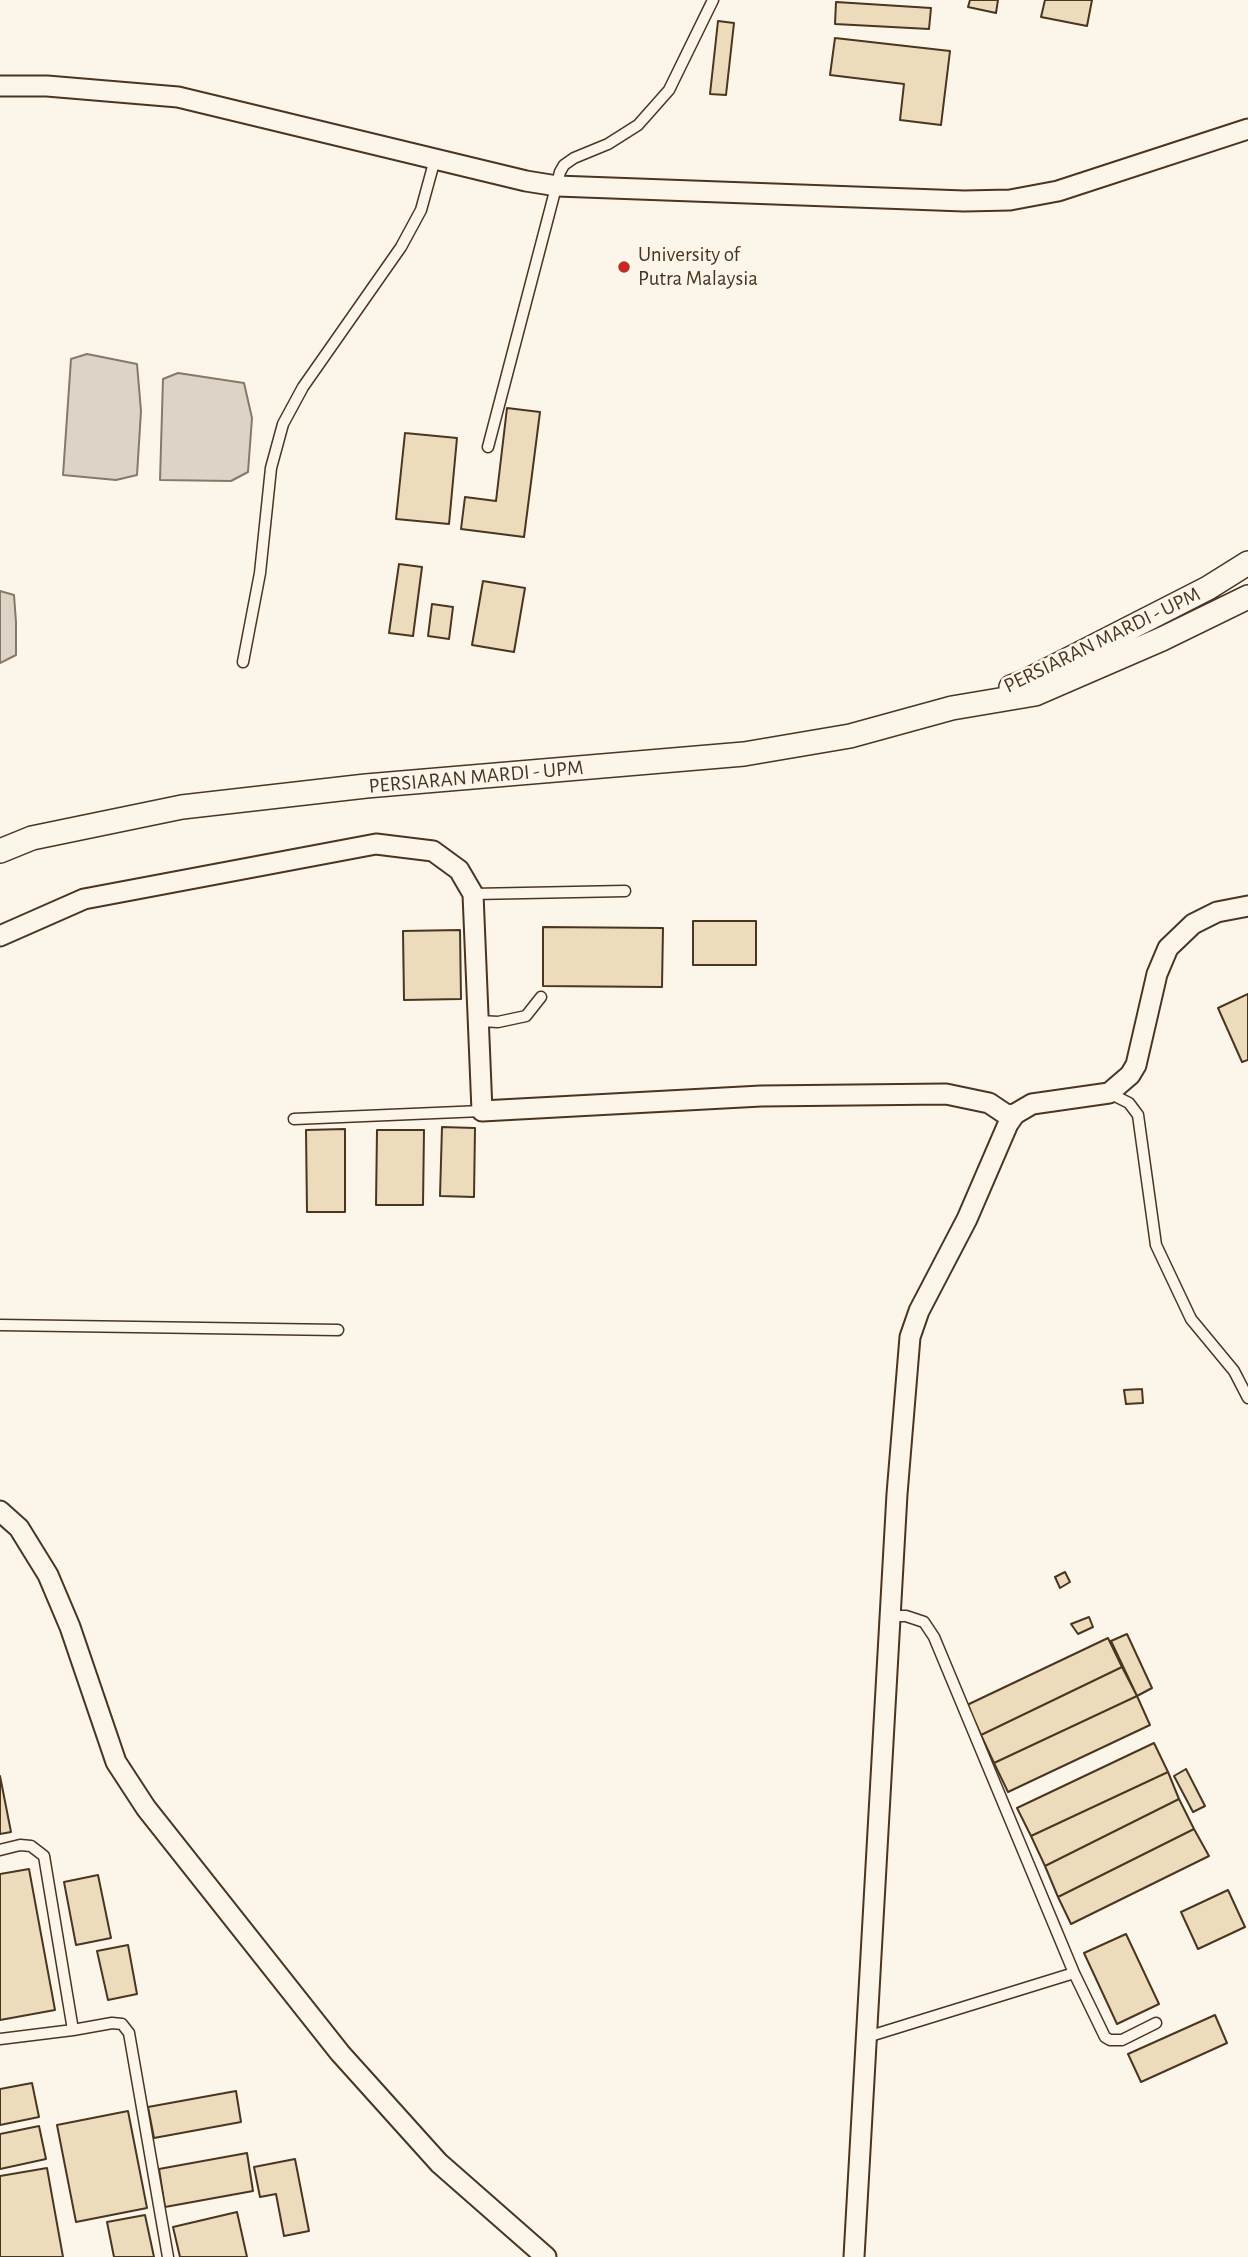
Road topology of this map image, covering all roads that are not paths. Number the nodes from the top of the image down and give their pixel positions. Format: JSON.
{"nodes":[{"id":1,"x":713,"y":0,"type":"edge"},
{"id":2,"x":0,"y":86,"type":"edge"},
{"id":3,"x":1248,"y":129,"type":"edge"},
{"id":4,"x":435,"y":159,"type":"junction"},
{"id":5,"x":557,"y":186,"type":"junction"},
{"id":6,"x":488,"y":447,"type":"dead end"},
{"id":7,"x":1248,"y":563,"type":"edge"},
{"id":8,"x":1248,"y":597,"type":"edge"},
{"id":9,"x":243,"y":662,"type":"dead end"},
{"id":10,"x":952,"y":708,"type":"junction"},
{"id":11,"x":0,"y":850,"type":"edge"},
{"id":12,"x":625,"y":891,"type":"dead end"},
{"id":13,"x":473,"y":894,"type":"junction"},
{"id":14,"x":1248,"y":906,"type":"edge"},
{"id":15,"x":0,"y":936,"type":"edge"},
{"id":16,"x":541,"y":997,"type":"dead end"},
{"id":17,"x":479,"y":1021,"type":"junction"},
{"id":18,"x":1108,"y":1093,"type":"junction"},
{"id":19,"x":1001,"y":1109,"type":"junction"},
{"id":20,"x":482,"y":1111,"type":"junction"},
{"id":21,"x":294,"y":1119,"type":"dead end"},
{"id":22,"x":0,"y":1325,"type":"edge"},
{"id":23,"x":338,"y":1331,"type":"dead end"},
{"id":24,"x":1248,"y":1398,"type":"edge"},
{"id":25,"x":0,"y":1511,"type":"edge"},
{"id":26,"x":890,"y":1616,"type":"junction"},
{"id":27,"x":0,"y":1850,"type":"edge"},
{"id":28,"x":1074,"y":1973,"type":"junction"},
{"id":29,"x":1156,"y":2024,"type":"dead end"},
{"id":30,"x":72,"y":2030,"type":"junction"},
{"id":31,"x":866,"y":2037,"type":"junction"},
{"id":32,"x":0,"y":2039,"type":"edge"},
{"id":33,"x":168,"y":2257,"type":"edge"},
{"id":34,"x":547,"y":2257,"type":"edge"},
{"id":35,"x":854,"y":2257,"type":"edge"}],
"edges":[{"from":1,"to":5,"type":"lane"},
{"from":2,"to":4,"type":"street"},
{"from":3,"to":5,"type":"street"},
{"from":4,"to":5,"type":"street"},
{"from":4,"to":9,"type":"lane"},
{"from":5,"to":6,"type":"lane"},
{"from":7,"to":10,"type":"street","name":"PERSIARAN MARDI - UPM"},
{"from":8,"to":10,"type":"street","name":"PERSIARAN MARDI - UPM"},
{"from":10,"to":11,"type":"street","name":"PERSIARAN MARDI - UPM"},
{"from":12,"to":13,"type":"lane"},
{"from":13,"to":15,"type":"street"},
{"from":13,"to":17,"type":"street"},
{"from":14,"to":18,"type":"street"},
{"from":16,"to":17,"type":"lane"},
{"from":17,"to":20,"type":"street"},
{"from":18,"to":19,"type":"street"},
{"from":18,"to":24,"type":"lane"},
{"from":19,"to":20,"type":"street"},
{"from":19,"to":26,"type":"street"},
{"from":20,"to":21,"type":"lane"},
{"from":22,"to":23,"type":"lane"},
{"from":25,"to":34,"type":"street"},
{"from":26,"to":28,"type":"lane"},
{"from":26,"to":31,"type":"street"},
{"from":27,"to":30,"type":"lane"},
{"from":28,"to":29,"type":"lane"},
{"from":28,"to":31,"type":"lane"},
{"from":30,"to":32,"type":"lane"},
{"from":30,"to":33,"type":"lane"},
{"from":31,"to":35,"type":"street"}]}
